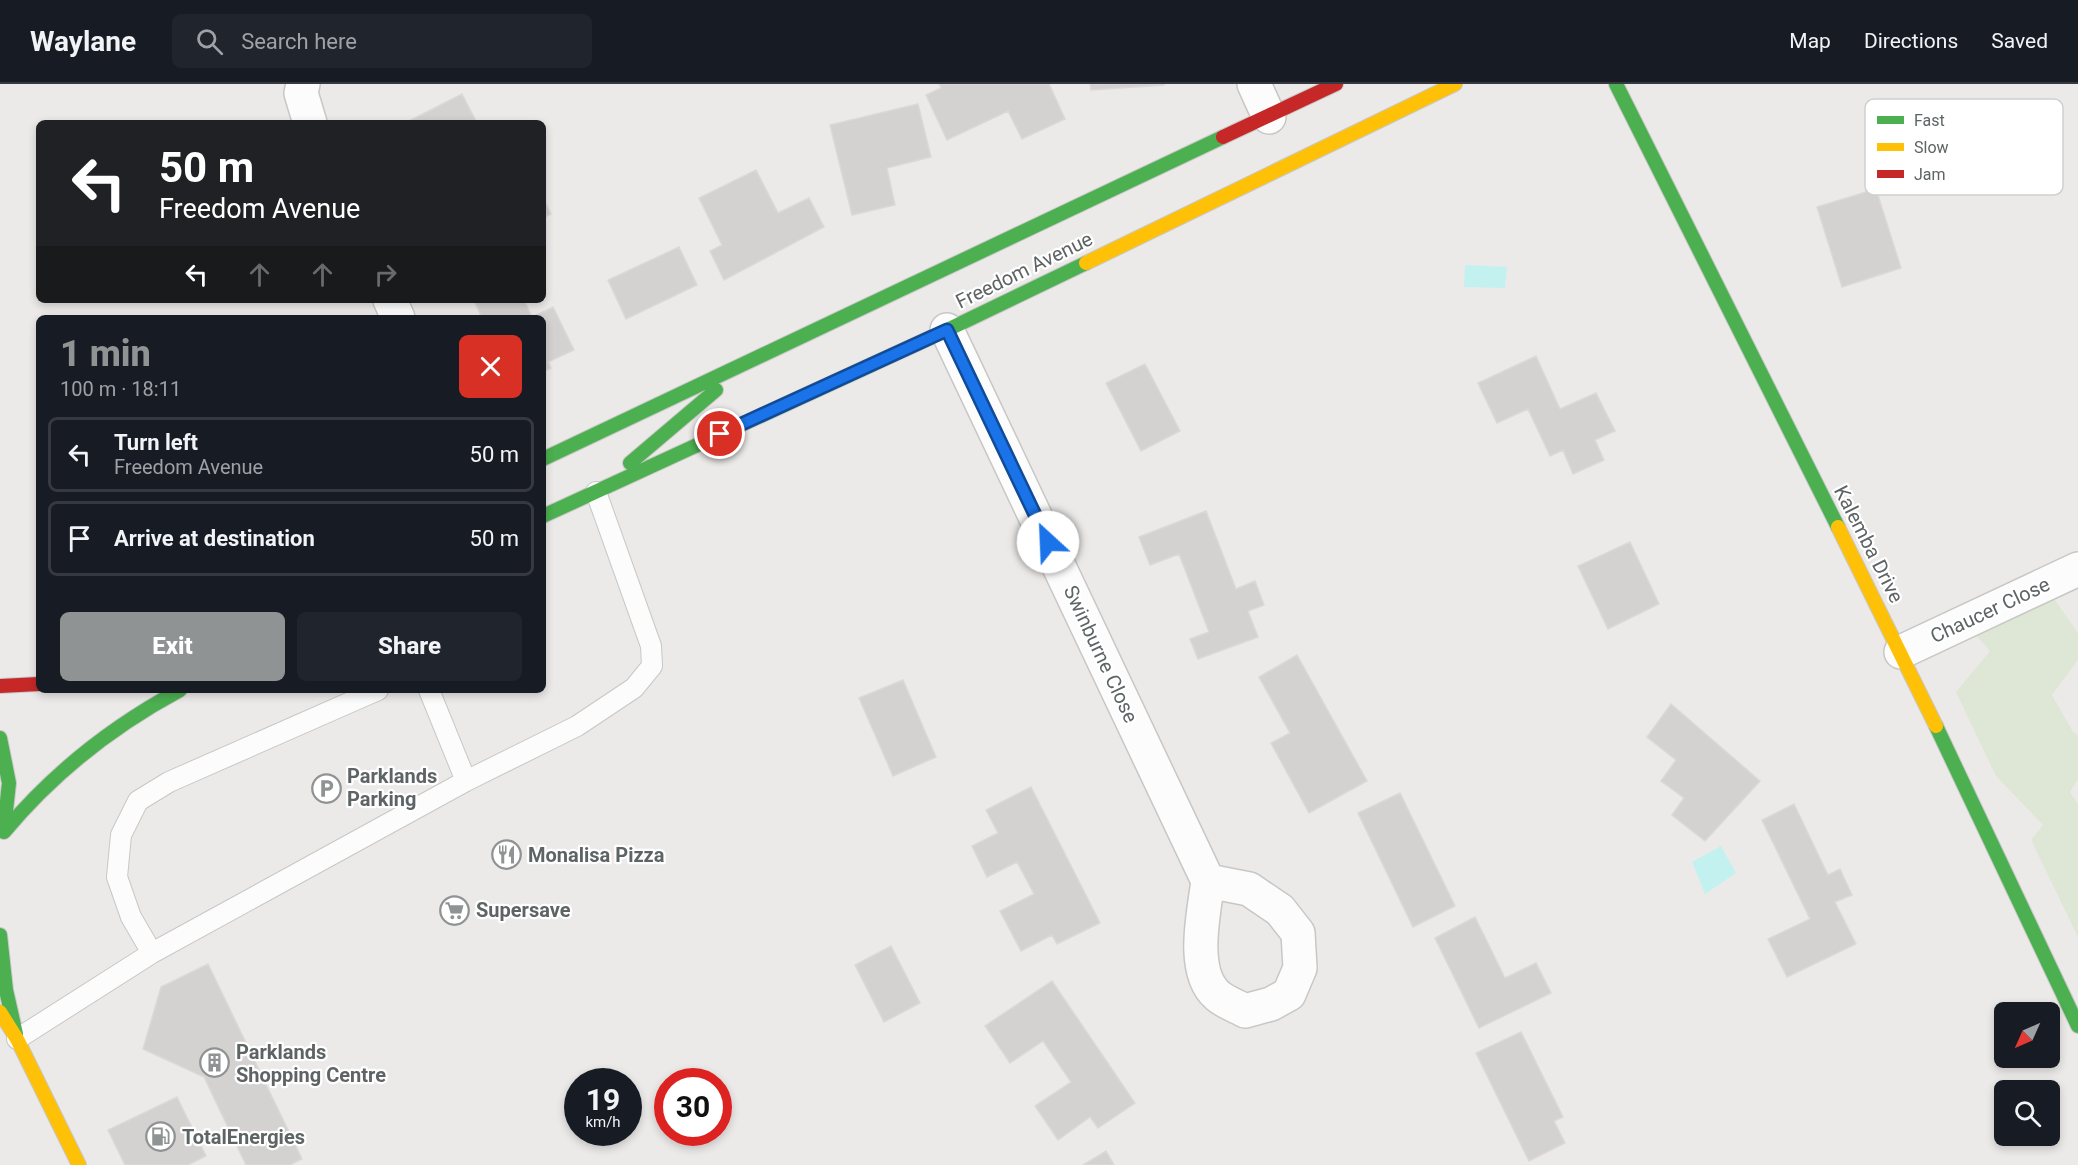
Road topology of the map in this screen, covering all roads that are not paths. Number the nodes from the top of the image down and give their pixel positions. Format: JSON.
{"nodes":[{"id":1,"x":303,"y":84,"type":"edge"},
{"id":2,"x":1254,"y":84,"type":"edge"},
{"id":3,"x":1336,"y":84,"type":"edge"},
{"id":4,"x":1455,"y":84,"type":"edge"},
{"id":5,"x":1616,"y":84,"type":"edge"},
{"id":6,"x":1269,"y":117,"type":"junction"},
{"id":7,"x":309,"y":120,"type":"edge"},
{"id":8,"x":947,"y":330,"type":"junction"},
{"id":9,"x":752,"y":361,"type":"junction"},
{"id":10,"x":546,"y":458,"type":"edge"},
{"id":11,"x":596,"y":492,"type":"junction"},
{"id":12,"x":546,"y":515,"type":"edge"},
{"id":13,"x":2078,"y":568,"type":"edge"},
{"id":14,"x":1901,"y":652,"type":"junction"},
{"id":15,"x":36,"y":684,"type":"edge"},
{"id":16,"x":0,"y":686,"type":"edge"},
{"id":17,"x":174,"y":693,"type":"edge"},
{"id":18,"x":371,"y":693,"type":"edge"},
{"id":19,"x":430,"y":693,"type":"edge"},
{"id":20,"x":0,"y":738,"type":"edge"},
{"id":21,"x":466,"y":781,"type":"junction"},
{"id":22,"x":2,"y":836,"type":"edge"},
{"id":23,"x":1208,"y":881,"type":"dead end"},
{"id":24,"x":0,"y":935,"type":"edge"},
{"id":25,"x":152,"y":953,"type":"junction"},
{"id":26,"x":0,"y":1012,"type":"edge"},
{"id":27,"x":2078,"y":1026,"type":"edge"},
{"id":28,"x":17,"y":1039,"type":"junction"},
{"id":29,"x":79,"y":1165,"type":"edge"}],
"edges":[{"from":1,"to":7,"type":"street"},
{"from":2,"to":6,"type":"street"},
{"from":3,"to":6,"type":"main road","name":"Freedom Avenue"},
{"from":4,"to":8,"type":"main road","name":"Freedom Avenue"},
{"from":5,"to":14,"type":"main road","name":"Kalemba Drive"},
{"from":6,"to":9,"type":"main road","name":"Freedom Avenue"},
{"from":8,"to":11,"type":"main road","name":"Freedom Avenue"},
{"from":8,"to":23,"type":"street","name":"Swinburne Close"},
{"from":9,"to":10,"type":"main road","name":"Freedom Avenue"},
{"from":9,"to":11,"type":"main road"},
{"from":11,"to":12,"type":"main road","name":"Freedom Avenue"},
{"from":11,"to":21,"type":"lane"},
{"from":13,"to":14,"type":"street","name":"Chaucer Close"},
{"from":14,"to":27,"type":"main road","name":"Kalemba Drive"},
{"from":15,"to":16,"type":"main road"},
{"from":17,"to":22,"type":"main road"},
{"from":18,"to":25,"type":"lane"},
{"from":19,"to":21,"type":"lane"},
{"from":20,"to":22,"type":"main road"},
{"from":21,"to":25,"type":"lane"},
{"from":24,"to":28,"type":"main road"},
{"from":25,"to":28,"type":"lane"},
{"from":26,"to":28,"type":"main road"},
{"from":28,"to":29,"type":"main road"}]}
